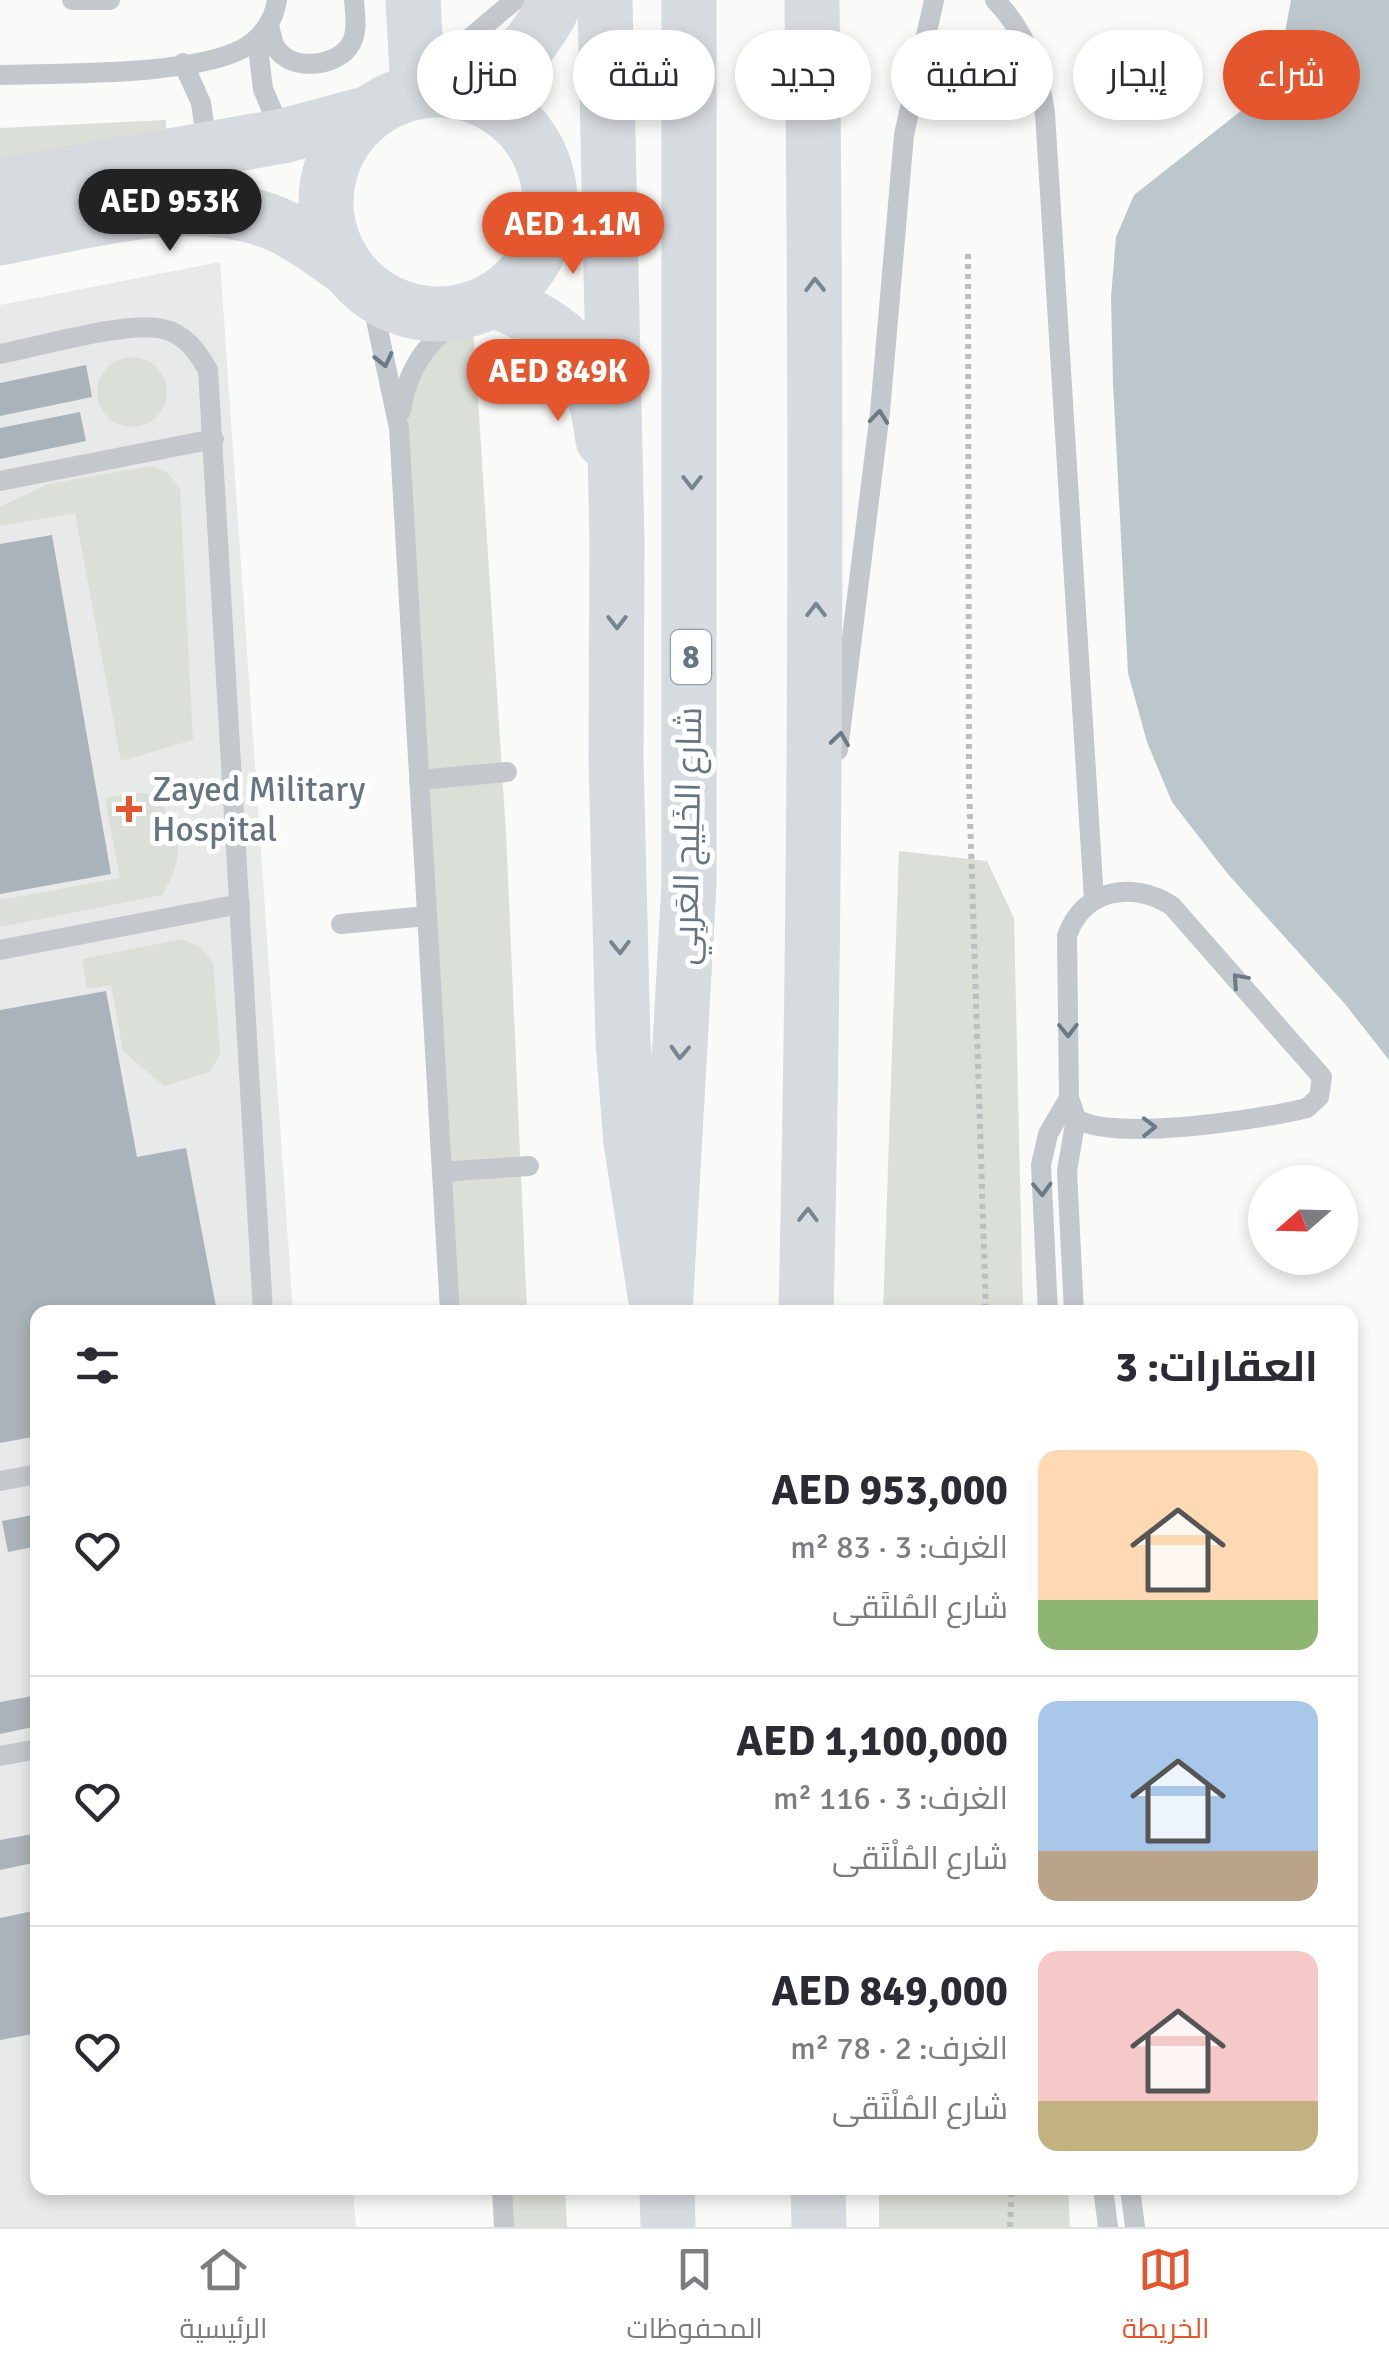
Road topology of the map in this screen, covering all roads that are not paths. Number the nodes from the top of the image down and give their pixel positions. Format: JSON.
{"nodes":[{"id":1,"x":72,"y":0,"type":"edge"},
{"id":2,"x":110,"y":0,"type":"edge"},
{"id":3,"x":278,"y":0,"type":"edge"},
{"id":4,"x":354,"y":0,"type":"edge"},
{"id":5,"x":413,"y":0,"type":"edge"},
{"id":6,"x":515,"y":0,"type":"edge"},
{"id":7,"x":556,"y":0,"type":"edge"},
{"id":8,"x":604,"y":0,"type":"edge"},
{"id":9,"x":689,"y":0,"type":"edge"},
{"id":10,"x":812,"y":0,"type":"edge"},
{"id":11,"x":934,"y":0,"type":"edge"},
{"id":12,"x":995,"y":0,"type":"edge"},
{"id":13,"x":479,"y":30,"type":"edge"},
{"id":14,"x":539,"y":30,"type":"edge"},
{"id":15,"x":263,"y":32,"type":"junction"},
{"id":16,"x":183,"y":62,"type":"junction"},
{"id":17,"x":0,"y":75,"type":"edge"},
{"id":18,"x":417,"y":75,"type":"joint"},
{"id":19,"x":369,"y":114,"type":"junction"},
{"id":20,"x":514,"y":120,"type":"edge"},
{"id":21,"x":244,"y":142,"type":"junction"},
{"id":22,"x":0,"y":186,"type":"edge"},
{"id":23,"x":119,"y":216,"type":"junction"},
{"id":24,"x":0,"y":238,"type":"edge"},
{"id":25,"x":358,"y":280,"type":"junction"},
{"id":26,"x":481,"y":306,"type":"junction"},
{"id":27,"x":0,"y":354,"type":"edge"},
{"id":28,"x":399,"y":428,"type":"junction"},
{"id":29,"x":214,"y":439,"type":"junction"},
{"id":30,"x":0,"y":481,"type":"edge"},
{"id":31,"x":617,"y":542,"type":"junction"},
{"id":32,"x":507,"y":772,"type":"dead end"},
{"id":33,"x":419,"y":780,"type":"junction"},
{"id":34,"x":1094,"y":900,"type":"junction"},
{"id":35,"x":240,"y":904,"type":"junction"},
{"id":36,"x":815,"y":905,"type":"junction"},
{"id":37,"x":427,"y":916,"type":"junction"},
{"id":38,"x":340,"y":924,"type":"dead end"},
{"id":39,"x":0,"y":950,"type":"edge"},
{"id":40,"x":1072,"y":1108,"type":"junction"},
{"id":41,"x":530,"y":1166,"type":"dead end"},
{"id":42,"x":442,"y":1172,"type":"junction"},
{"id":43,"x":263,"y":1305,"type":"edge"},
{"id":44,"x":450,"y":1305,"type":"edge"},
{"id":45,"x":657,"y":1305,"type":"edge"},
{"id":46,"x":665,"y":1305,"type":"edge"},
{"id":47,"x":806,"y":1305,"type":"edge"},
{"id":48,"x":1048,"y":1305,"type":"edge"},
{"id":49,"x":1074,"y":1305,"type":"edge"},
{"id":50,"x":30,"y":1475,"type":"edge"},
{"id":51,"x":0,"y":1481,"type":"edge"},
{"id":52,"x":30,"y":1750,"type":"edge"},
{"id":53,"x":0,"y":1756,"type":"edge"},
{"id":54,"x":502,"y":2195,"type":"edge"},
{"id":55,"x":668,"y":2195,"type":"edge"},
{"id":56,"x":818,"y":2195,"type":"edge"},
{"id":57,"x":1104,"y":2195,"type":"edge"},
{"id":58,"x":1131,"y":2195,"type":"edge"},
{"id":59,"x":504,"y":2227,"type":"edge"},
{"id":60,"x":668,"y":2227,"type":"edge"},
{"id":61,"x":818,"y":2227,"type":"edge"},
{"id":62,"x":1108,"y":2227,"type":"edge"},
{"id":63,"x":1135,"y":2227,"type":"edge"}],
"edges":[{"from":1,"to":2,"type":"lane"},
{"from":3,"to":15,"type":"lane"},
{"from":4,"to":15,"type":"lane"},
{"from":5,"to":18,"type":"main road"},
{"from":6,"to":13,"type":"lane"},
{"from":7,"to":14,"type":"main road"},
{"from":8,"to":31,"type":"main road"},
{"from":9,"to":46,"type":"main road","name":"شارع الخَلِيج العَربِي","number":"8","one_way":true},
{"from":36,"to":10,"type":"main road","one_way":true},
{"from":36,"to":11,"type":"lane","one_way":true},
{"from":12,"to":34,"type":"lane"},
{"from":15,"to":16,"type":"lane"},
{"from":15,"to":21,"type":"lane"},
{"from":16,"to":17,"type":"lane"},
{"from":16,"to":21,"type":"lane"},
{"from":18,"to":19,"type":"main road"},
{"from":19,"to":21,"type":"main road"},
{"from":19,"to":25,"type":"main road"},
{"from":20,"to":26,"type":"main road"},
{"from":21,"to":22,"type":"main road"},
{"from":21,"to":23,"type":"main road"},
{"from":23,"to":24,"type":"main road"},
{"from":23,"to":25,"type":"main road"},
{"from":25,"to":26,"type":"main road"},
{"from":25,"to":28,"type":"lane","one_way":true},
{"from":26,"to":28,"type":"lane"},
{"from":26,"to":31,"type":"main road"},
{"from":27,"to":29,"type":"lane"},
{"from":28,"to":33,"type":"lane"},
{"from":29,"to":30,"type":"lane"},
{"from":29,"to":35,"type":"lane"},
{"from":31,"to":45,"type":"main road","one_way":true},
{"from":32,"to":33,"type":"lane"},
{"from":33,"to":37,"type":"lane"},
{"from":34,"to":40,"type":"lane","one_way":true},
{"from":40,"to":34,"type":"lane","one_way":true},
{"from":35,"to":39,"type":"lane"},
{"from":35,"to":43,"type":"lane"},
{"from":47,"to":36,"type":"main road","one_way":true},
{"from":37,"to":38,"type":"lane"},
{"from":37,"to":42,"type":"lane"},
{"from":40,"to":48,"type":"lane","one_way":true},
{"from":40,"to":49,"type":"lane"},
{"from":41,"to":42,"type":"lane"},
{"from":42,"to":44,"type":"lane"},
{"from":50,"to":51,"type":"lane"},
{"from":52,"to":53,"type":"lane"},
{"from":54,"to":59,"type":"lane"},
{"from":55,"to":60,"type":"main road"},
{"from":56,"to":61,"type":"main road"},
{"from":57,"to":62,"type":"lane"},
{"from":58,"to":63,"type":"lane"}]}
